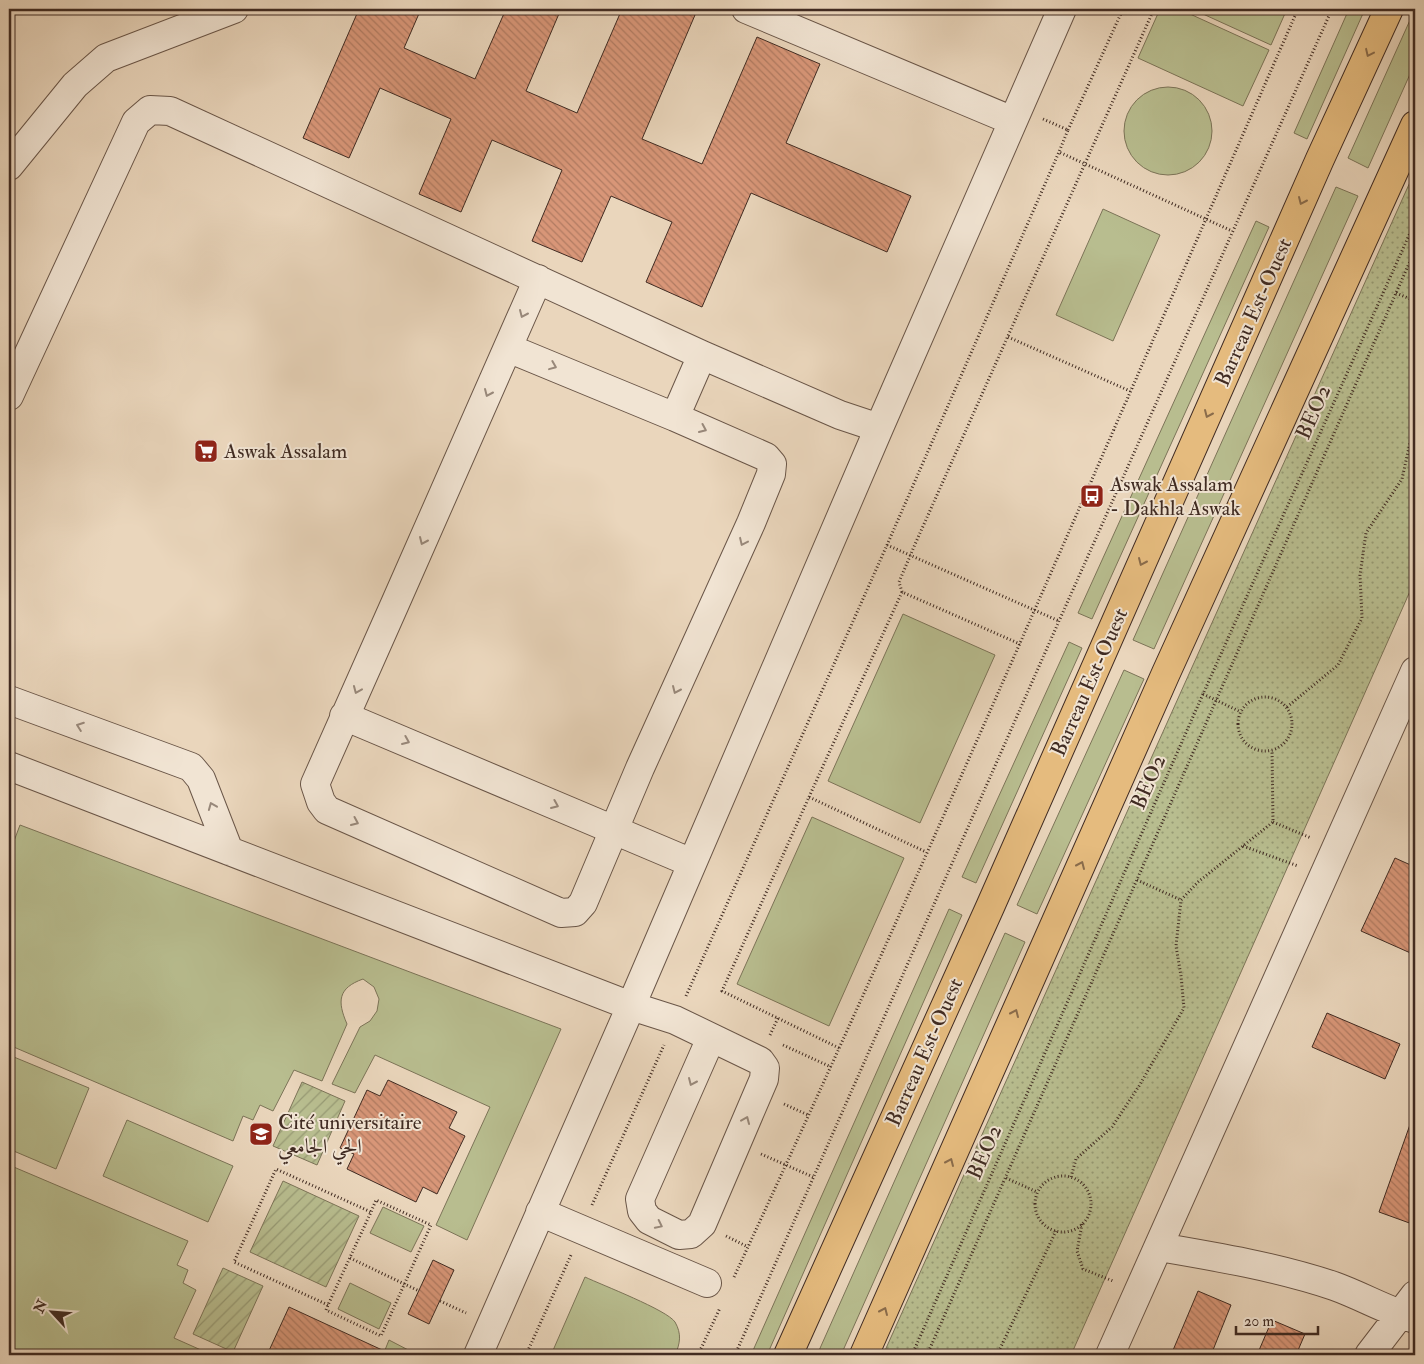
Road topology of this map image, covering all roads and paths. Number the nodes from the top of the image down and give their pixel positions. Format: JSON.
{"nodes":[{"id":1,"x":234,"y":9,"type":"edge"},
{"id":2,"x":746,"y":9,"type":"edge"},
{"id":3,"x":1062,"y":9,"type":"edge"},
{"id":4,"x":1122,"y":9,"type":"edge"},
{"id":5,"x":1154,"y":9,"type":"edge"},
{"id":6,"x":1298,"y":9,"type":"edge"},
{"id":7,"x":1332,"y":9,"type":"edge"},
{"id":8,"x":1389,"y":9,"type":"edge"},
{"id":9,"x":1016,"y":114,"type":"junction"},
{"id":10,"x":1415,"y":125,"type":"edge"},
{"id":11,"x":1068,"y":130,"type":"junction"},
{"id":12,"x":1059,"y":152,"type":"junction"},
{"id":13,"x":1085,"y":164,"type":"junction"},
{"id":14,"x":9,"y":166,"type":"edge"},
{"id":15,"x":1205,"y":220,"type":"junction"},
{"id":16,"x":1415,"y":222,"type":"edge"},
{"id":17,"x":1232,"y":231,"type":"junction"},
{"id":18,"x":1415,"y":250,"type":"edge"},
{"id":19,"x":538,"y":279,"type":"junction"},
{"id":20,"x":1396,"y":294,"type":"junction"},
{"id":21,"x":1415,"y":301,"type":"edge"},
{"id":22,"x":1008,"y":337,"type":"junction"},
{"id":23,"x":508,"y":348,"type":"junction"},
{"id":24,"x":702,"y":355,"type":"junction"},
{"id":25,"x":1130,"y":391,"type":"junction"},
{"id":26,"x":9,"y":396,"type":"edge"},
{"id":27,"x":675,"y":417,"type":"junction"},
{"id":28,"x":1415,"y":420,"type":"edge"},
{"id":29,"x":879,"y":428,"type":"junction"},
{"id":30,"x":887,"y":545,"type":"junction"},
{"id":31,"x":911,"y":556,"type":"junction"},
{"id":32,"x":902,"y":592,"type":"junction"},
{"id":33,"x":1035,"y":610,"type":"junction"},
{"id":34,"x":1059,"y":621,"type":"junction"},
{"id":35,"x":1020,"y":644,"type":"junction"},
{"id":36,"x":1415,"y":672,"type":"edge"},
{"id":37,"x":1203,"y":694,"type":"junction"},
{"id":38,"x":9,"y":700,"type":"edge"},
{"id":39,"x":1216,"y":701,"type":"junction"},
{"id":40,"x":1286,"y":707,"type":"junction"},
{"id":41,"x":1241,"y":712,"type":"junction"},
{"id":42,"x":344,"y":716,"type":"junction"},
{"id":43,"x":1272,"y":750,"type":"junction"},
{"id":44,"x":9,"y":766,"type":"edge"},
{"id":45,"x":809,"y":796,"type":"junction"},
{"id":46,"x":1273,"y":822,"type":"junction"},
{"id":47,"x":614,"y":830,"type":"junction"},
{"id":48,"x":1243,"y":846,"type":"junction"},
{"id":49,"x":1336,"y":848,"type":"junction"},
{"id":50,"x":229,"y":851,"type":"junction"},
{"id":51,"x":926,"y":852,"type":"junction"},
{"id":52,"x":692,"y":863,"type":"junction"},
{"id":53,"x":1324,"y":876,"type":"junction"},
{"id":54,"x":1137,"y":880,"type":"junction"},
{"id":55,"x":1180,"y":900,"type":"junction"},
{"id":56,"x":631,"y":1006,"type":"junction"},
{"id":57,"x":675,"y":1020,"type":"junction"},
{"id":58,"x":712,"y":1038,"type":"junction"},
{"id":59,"x":839,"y":1048,"type":"junction"},
{"id":60,"x":737,"y":1142,"type":"junction"},
{"id":61,"x":786,"y":1165,"type":"junction"},
{"id":62,"x":813,"y":1176,"type":"junction"},
{"id":63,"x":1071,"y":1177,"type":"junction"},
{"id":64,"x":1006,"y":1178,"type":"junction"},
{"id":65,"x":1037,"y":1192,"type":"junction"},
{"id":66,"x":371,"y":1212,"type":"junction"},
{"id":67,"x":540,"y":1212,"type":"junction"},
{"id":68,"x":1082,"y":1224,"type":"junction"},
{"id":69,"x":581,"y":1230,"type":"junction"},
{"id":70,"x":1056,"y":1231,"type":"junction"},
{"id":71,"x":1159,"y":1247,"type":"junction"},
{"id":72,"x":350,"y":1258,"type":"junction"},
{"id":73,"x":405,"y":1284,"type":"junction"},
{"id":74,"x":720,"y":1290,"type":"junction"},
{"id":75,"x":419,"y":1291,"type":"dead end"},
{"id":76,"x":1139,"y":1292,"type":"junction"},
{"id":77,"x":328,"y":1305,"type":"junction"},
{"id":78,"x":1410,"y":1309,"type":"edge"},
{"id":79,"x":478,"y":1355,"type":"edge"},
{"id":80,"x":526,"y":1355,"type":"edge"},
{"id":81,"x":698,"y":1355,"type":"edge"},
{"id":82,"x":735,"y":1355,"type":"edge"},
{"id":83,"x":788,"y":1355,"type":"edge"},
{"id":84,"x":864,"y":1355,"type":"edge"},
{"id":85,"x":912,"y":1355,"type":"edge"},
{"id":86,"x":927,"y":1355,"type":"edge"},
{"id":87,"x":997,"y":1355,"type":"edge"},
{"id":88,"x":1110,"y":1355,"type":"edge"},
{"id":89,"x":1369,"y":1355,"type":"edge"}],
"edges":[{"from":1,"to":14,"type":"street"},
{"from":2,"to":9,"type":"street"},
{"from":3,"to":9,"type":"street"},
{"from":4,"to":11,"type":"path"},
{"from":5,"to":13,"type":"path"},
{"from":6,"to":15,"type":"path"},
{"from":7,"to":17,"type":"path"},
{"from":8,"to":83,"type":"main road","name":"Barreau Est-Ouest","one_way":true},
{"from":9,"to":11,"type":"path"},
{"from":9,"to":29,"type":"street"},
{"from":84,"to":10,"type":"main road","one_way":true},
{"from":11,"to":12,"type":"path"},
{"from":12,"to":13,"type":"path"},
{"from":12,"to":30,"type":"path"},
{"from":13,"to":15,"type":"path"},
{"from":13,"to":22,"type":"path"},
{"from":15,"to":17,"type":"path"},
{"from":15,"to":25,"type":"path"},
{"from":16,"to":37,"type":"path","name":"BEO2"},
{"from":17,"to":34,"type":"path"},
{"from":18,"to":20,"type":"path"},
{"from":19,"to":23,"type":"street","one_way":true},
{"from":19,"to":24,"type":"street"},
{"from":19,"to":26,"type":"street"},
{"from":20,"to":21,"type":"path"},
{"from":20,"to":39,"type":"path"},
{"from":22,"to":25,"type":"path"},
{"from":22,"to":31,"type":"path"},
{"from":23,"to":27,"type":"street","one_way":true},
{"from":23,"to":42,"type":"street","one_way":true},
{"from":24,"to":27,"type":"street"},
{"from":24,"to":29,"type":"street"},
{"from":25,"to":33,"type":"path"},
{"from":27,"to":47,"type":"street","one_way":true},
{"from":28,"to":40,"type":"path"},
{"from":29,"to":52,"type":"street"},
{"from":30,"to":31,"type":"path"},
{"from":30,"to":57,"type":"path"},
{"from":31,"to":32,"type":"path"},
{"from":31,"to":33,"type":"path"},
{"from":32,"to":35,"type":"path"},
{"from":32,"to":45,"type":"path"},
{"from":33,"to":34,"type":"path"},
{"from":33,"to":35,"type":"path"},
{"from":34,"to":62,"type":"path"},
{"from":35,"to":51,"type":"path"},
{"from":36,"to":49,"type":"street"},
{"from":37,"to":39,"type":"path"},
{"from":37,"to":85,"type":"path","name":"BEO2"},
{"from":50,"to":38,"type":"street","one_way":true},
{"from":39,"to":41,"type":"path"},
{"from":39,"to":54,"type":"path"},
{"from":40,"to":41,"type":"path"},
{"from":40,"to":43,"type":"path"},
{"from":41,"to":43,"type":"path"},
{"from":42,"to":47,"type":"street","one_way":true},
{"from":42,"to":47,"type":"street","one_way":true},
{"from":43,"to":46,"type":"path"},
{"from":44,"to":50,"type":"street"},
{"from":45,"to":51,"type":"path"},
{"from":45,"to":59,"type":"path"},
{"from":46,"to":48,"type":"path"},
{"from":46,"to":49,"type":"path"},
{"from":47,"to":52,"type":"street"},
{"from":48,"to":53,"type":"path"},
{"from":48,"to":55,"type":"path"},
{"from":49,"to":53,"type":"street"},
{"from":50,"to":56,"type":"street"},
{"from":51,"to":59,"type":"path"},
{"from":52,"to":56,"type":"street"},
{"from":53,"to":71,"type":"street"},
{"from":54,"to":55,"type":"path"},
{"from":54,"to":64,"type":"path"},
{"from":55,"to":63,"type":"path"},
{"from":56,"to":57,"type":"street"},
{"from":56,"to":67,"type":"street"},
{"from":57,"to":58,"type":"street"},
{"from":57,"to":69,"type":"path"},
{"from":60,"to":58,"type":"street","one_way":true},
{"from":58,"to":60,"type":"street","one_way":true},
{"from":59,"to":61,"type":"path"},
{"from":60,"to":61,"type":"path"},
{"from":61,"to":62,"type":"path"},
{"from":61,"to":74,"type":"path"},
{"from":62,"to":82,"type":"path"},
{"from":63,"to":65,"type":"path"},
{"from":63,"to":68,"type":"path"},
{"from":64,"to":65,"type":"path"},
{"from":64,"to":86,"type":"path"},
{"from":65,"to":70,"type":"path"},
{"from":66,"to":72,"type":"path"},
{"from":66,"to":73,"type":"path"},
{"from":66,"to":77,"type":"path"},
{"from":67,"to":69,"type":"street"},
{"from":67,"to":79,"type":"street"},
{"from":68,"to":70,"type":"path"},
{"from":68,"to":76,"type":"path"},
{"from":69,"to":74,"type":"street"},
{"from":69,"to":80,"type":"path"},
{"from":70,"to":87,"type":"path"},
{"from":71,"to":76,"type":"street"},
{"from":71,"to":78,"type":"street"},
{"from":72,"to":73,"type":"path"},
{"from":72,"to":77,"type":"path"},
{"from":73,"to":75,"type":"path"},
{"from":73,"to":77,"type":"path"},
{"from":74,"to":81,"type":"path"},
{"from":76,"to":88,"type":"street"},
{"from":78,"to":89,"type":"street"}]}
